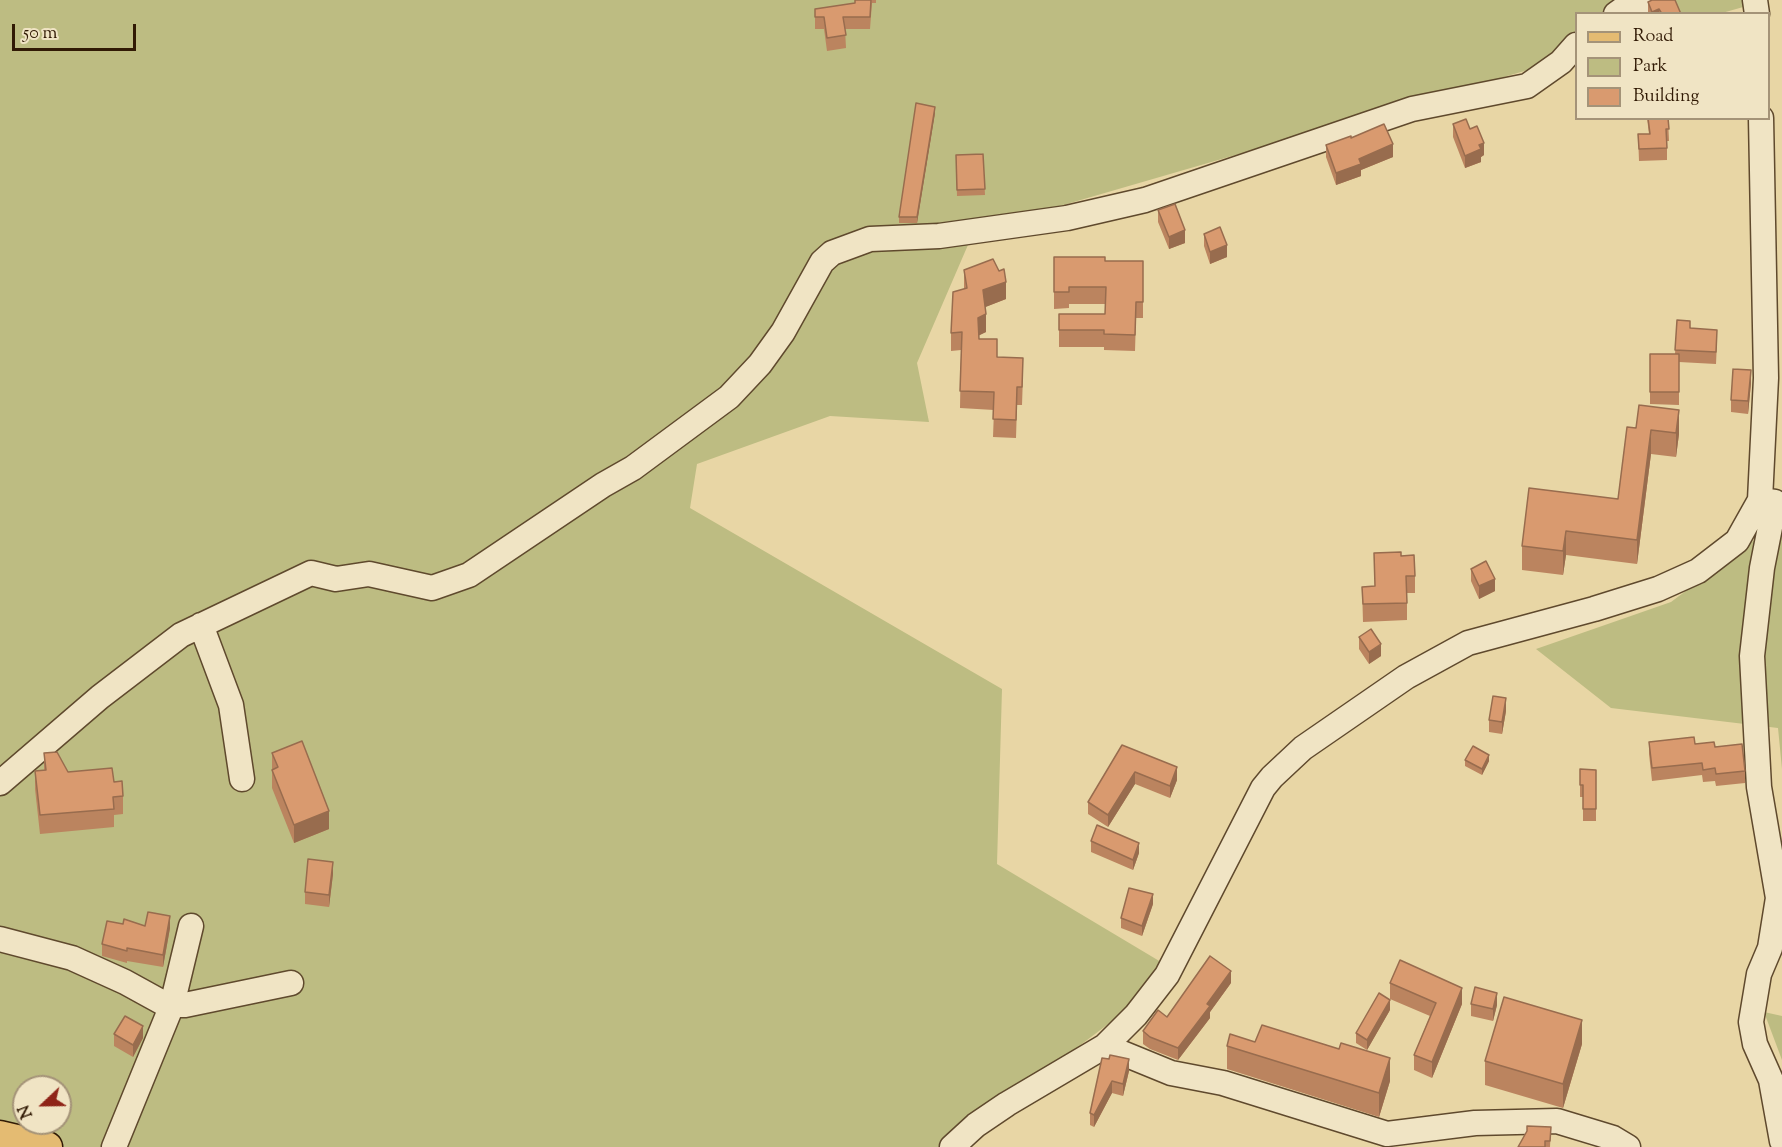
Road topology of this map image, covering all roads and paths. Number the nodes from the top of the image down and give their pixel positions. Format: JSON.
{"nodes":[{"id":1,"x":1646,"y":0,"type":"edge"},
{"id":2,"x":1619,"y":12,"type":"edge"},
{"id":3,"x":1575,"y":46,"type":"edge"},
{"id":4,"x":1761,"y":120,"type":"edge"},
{"id":5,"x":1761,"y":500,"type":"junction"},
{"id":6,"x":201,"y":625,"type":"junction"},
{"id":7,"x":242,"y":779,"type":"dead end"},
{"id":8,"x":0,"y":783,"type":"edge"},
{"id":9,"x":191,"y":926,"type":"dead end"},
{"id":10,"x":0,"y":939,"type":"edge"},
{"id":11,"x":1776,"y":950,"type":"edge"},
{"id":12,"x":291,"y":983,"type":"dead end"},
{"id":13,"x":172,"y":1005,"type":"junction"},
{"id":14,"x":1105,"y":1046,"type":"junction"},
{"id":15,"x":0,"y":1136,"type":"edge"},
{"id":16,"x":1782,"y":1141,"type":"edge"},
{"id":17,"x":47,"y":1147,"type":"edge"},
{"id":18,"x":114,"y":1147,"type":"edge"},
{"id":19,"x":952,"y":1147,"type":"edge"},
{"id":20,"x":1628,"y":1147,"type":"edge"}],
"edges":[{"from":1,"to":2,"type":"street"},
{"from":3,"to":6,"type":"street"},
{"from":4,"to":5,"type":"street"},
{"from":5,"to":11,"type":"street"},
{"from":5,"to":14,"type":"street"},
{"from":6,"to":7,"type":"street"},
{"from":6,"to":8,"type":"street"},
{"from":9,"to":13,"type":"street"},
{"from":10,"to":13,"type":"street"},
{"from":11,"to":16,"type":"street"},
{"from":12,"to":13,"type":"street"},
{"from":13,"to":18,"type":"street"},
{"from":14,"to":19,"type":"street"},
{"from":14,"to":20,"type":"street"},
{"from":15,"to":17,"type":"main road"}]}
